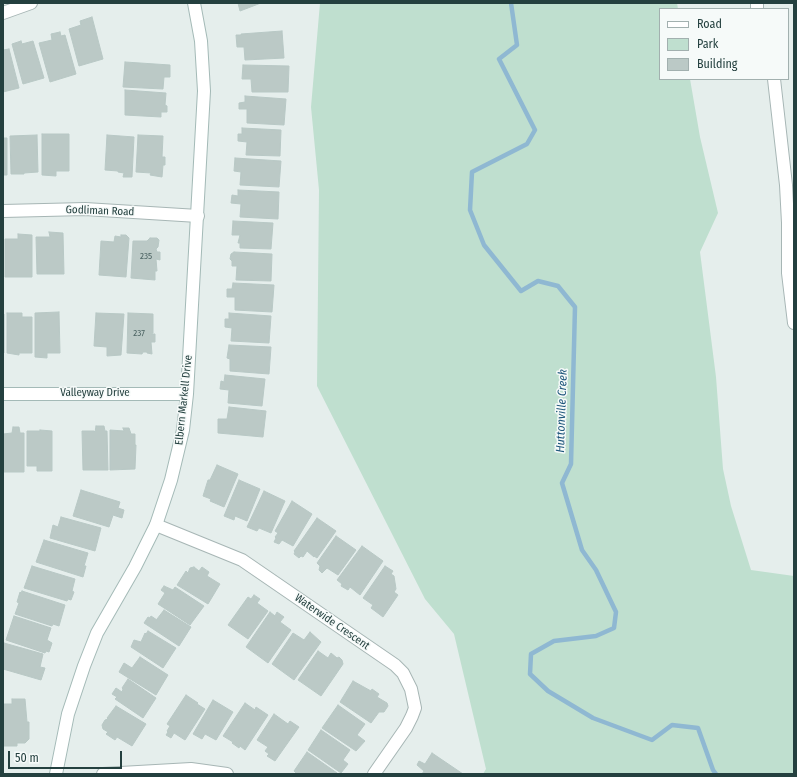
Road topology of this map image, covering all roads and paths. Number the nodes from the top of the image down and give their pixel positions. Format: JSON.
{"nodes":[{"id":1,"x":32,"y":3,"type":"edge"},
{"id":2,"x":194,"y":3,"type":"edge"},
{"id":3,"x":3,"y":13,"type":"edge"},
{"id":4,"x":774,"y":80,"type":"edge"},
{"id":5,"x":3,"y":211,"type":"edge"},
{"id":6,"x":198,"y":216,"type":"junction"},
{"id":7,"x":794,"y":323,"type":"edge"},
{"id":8,"x":3,"y":394,"type":"edge"},
{"id":9,"x":187,"y":394,"type":"junction"},
{"id":10,"x":156,"y":525,"type":"junction"},
{"id":11,"x":56,"y":774,"type":"edge"},
{"id":12,"x":103,"y":774,"type":"edge"},
{"id":13,"x":227,"y":774,"type":"edge"},
{"id":14,"x":374,"y":774,"type":"edge"}],
"edges":[{"from":1,"to":3,"type":"street"},
{"from":2,"to":6,"type":"street","name":"Elbern Markell Drive"},
{"from":4,"to":7,"type":"street"},
{"from":5,"to":6,"type":"street","name":"Godliman Road"},
{"from":6,"to":9,"type":"street","name":"Elbern Markell Drive"},
{"from":8,"to":9,"type":"street","name":"Valleyway Drive"},
{"from":9,"to":10,"type":"street","name":"Elbern Markell Drive"},
{"from":10,"to":11,"type":"street","name":"Elbern Markell Drive"},
{"from":10,"to":14,"type":"street","name":"Waterwide Crescent"},
{"from":12,"to":13,"type":"street"}]}
